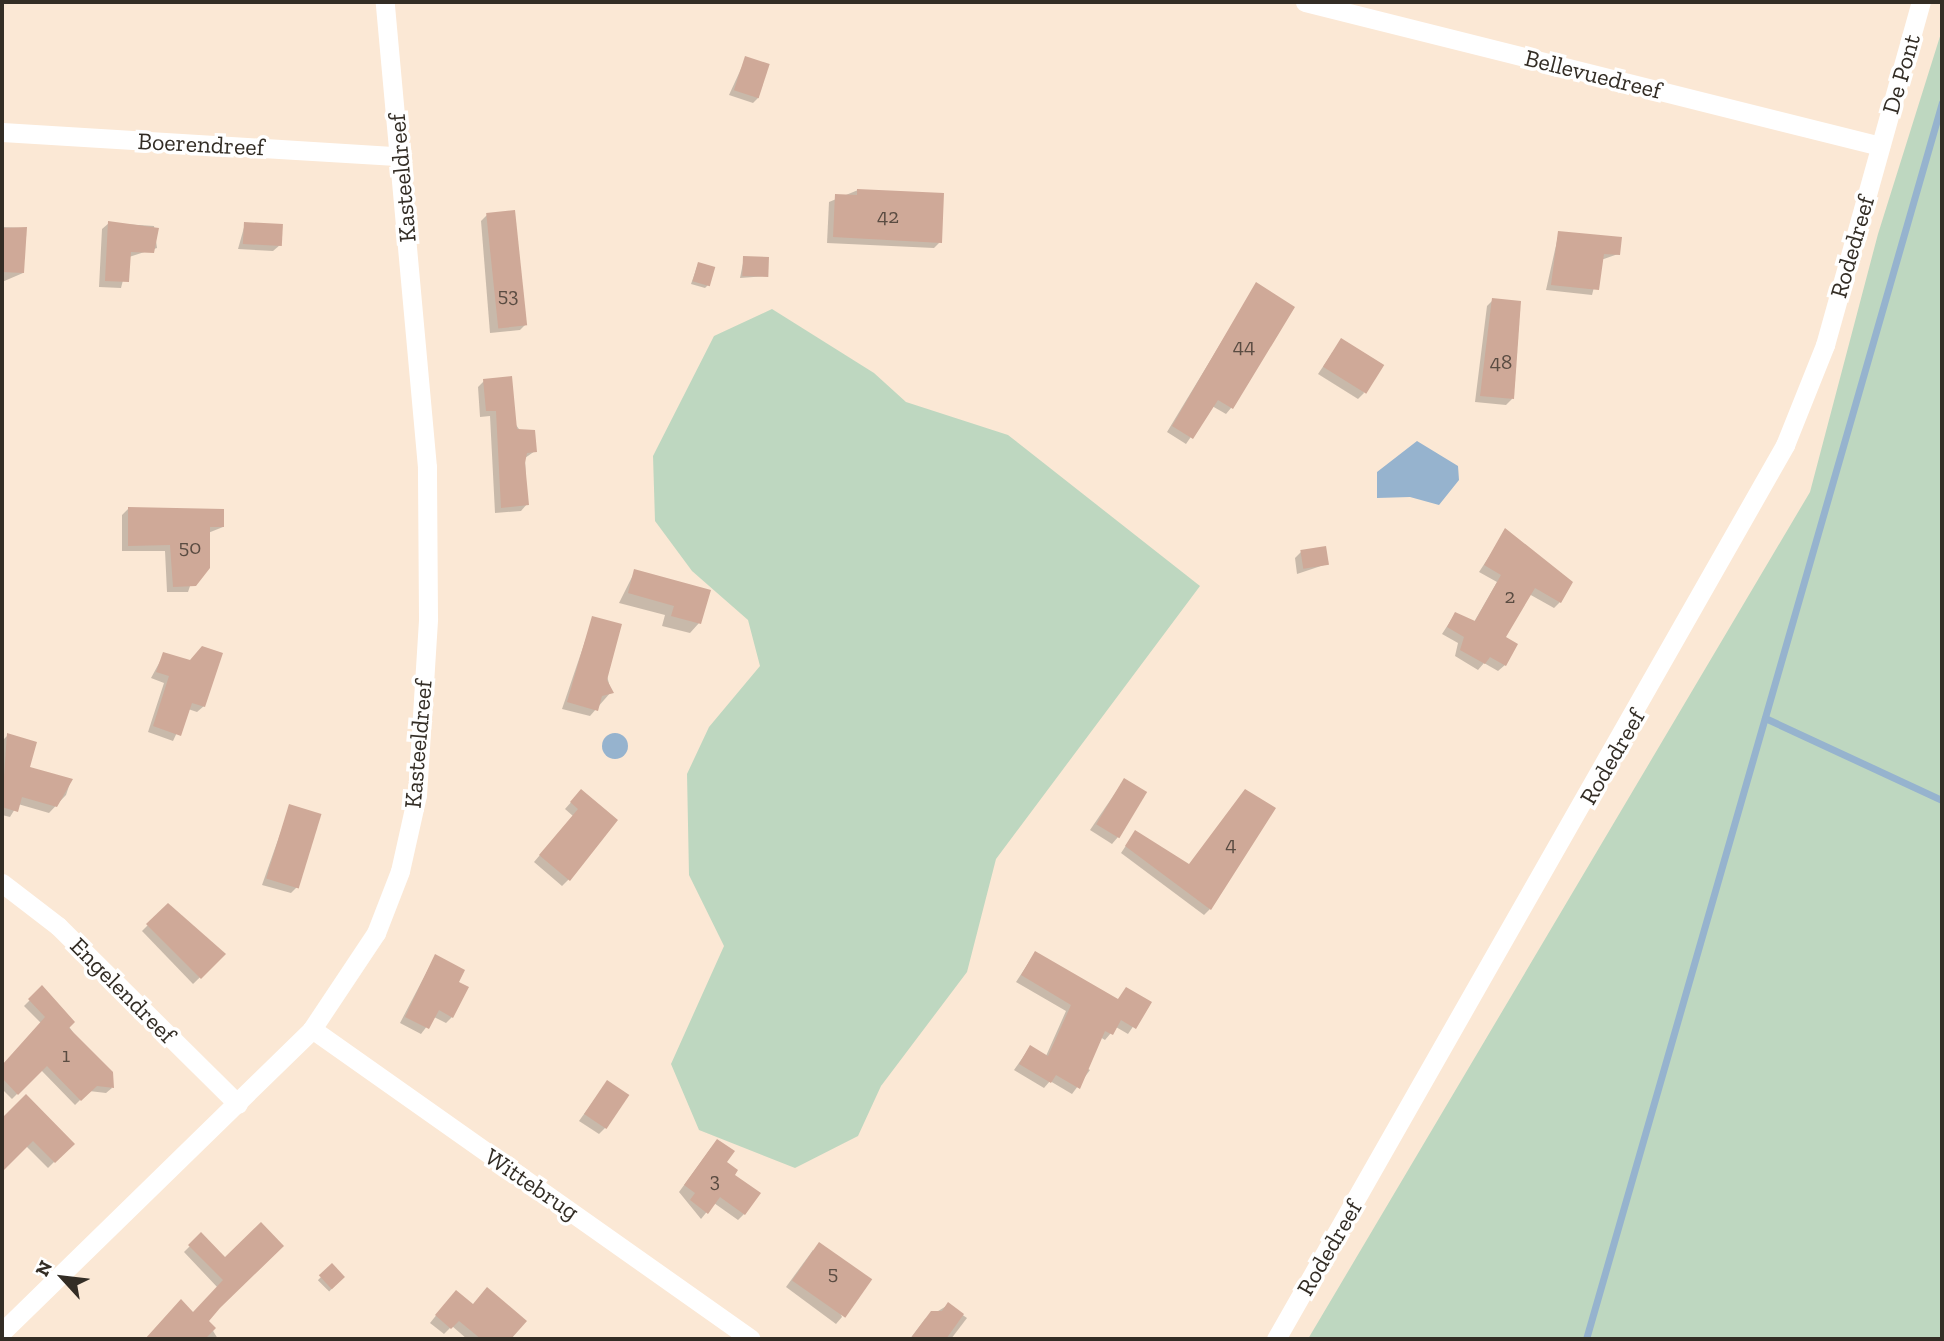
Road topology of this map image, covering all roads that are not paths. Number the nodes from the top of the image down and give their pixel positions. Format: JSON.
{"nodes":[{"id":1,"x":385,"y":2,"type":"edge"},
{"id":2,"x":1305,"y":2,"type":"edge"},
{"id":3,"x":1922,"y":2,"type":"edge"},
{"id":4,"x":2,"y":132,"type":"edge"},
{"id":5,"x":1880,"y":146,"type":"junction"},
{"id":6,"x":400,"y":156,"type":"junction"},
{"id":7,"x":2,"y":883,"type":"edge"},
{"id":8,"x":312,"y":1029,"type":"junction"},
{"id":9,"x":238,"y":1104,"type":"junction"},
{"id":10,"x":2,"y":1332,"type":"edge"},
{"id":11,"x":751,"y":1339,"type":"edge"},
{"id":12,"x":1276,"y":1339,"type":"edge"}],
"edges":[{"from":1,"to":6,"type":"street","name":"Kasteeldreef"},
{"from":2,"to":5,"type":"street","name":"Bellevuedreef"},
{"from":3,"to":5,"type":"street","name":"De Pont"},
{"from":4,"to":6,"type":"street","name":"Boerendreef"},
{"from":5,"to":12,"type":"street","name":"Rodedreef"},
{"from":6,"to":8,"type":"street","name":"Kasteeldreef"},
{"from":7,"to":9,"type":"street","name":"Engelendreef"},
{"from":8,"to":9,"type":"street","name":"Kasteeldreef"},
{"from":8,"to":11,"type":"street","name":"Wittebrug"},
{"from":9,"to":10,"type":"street","name":"Kasteeldreef"}]}
